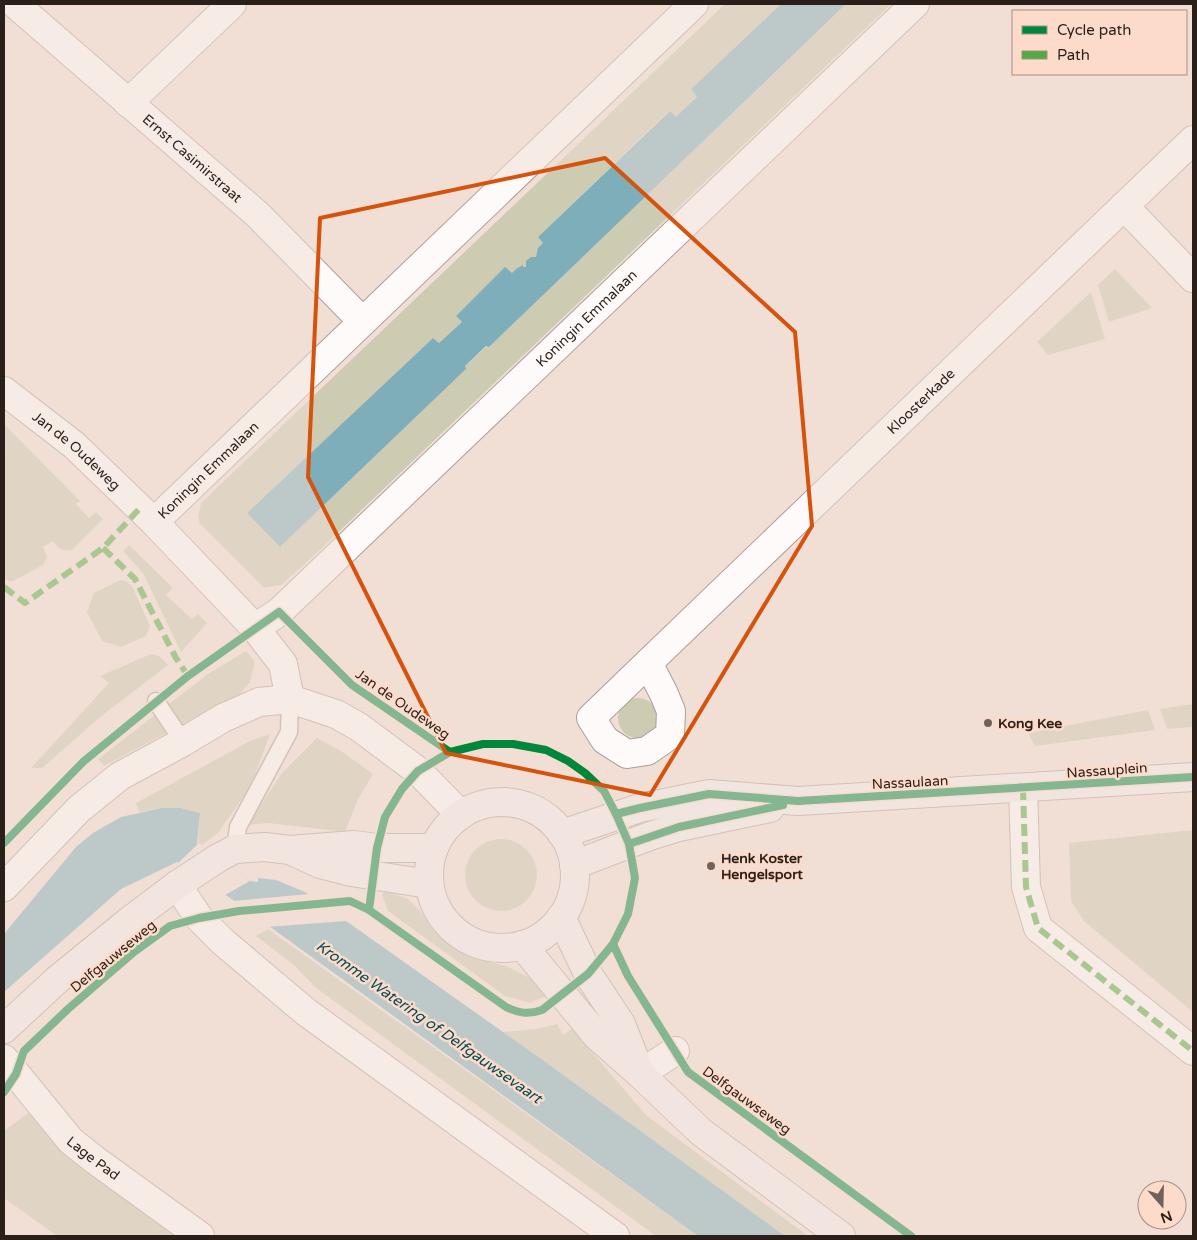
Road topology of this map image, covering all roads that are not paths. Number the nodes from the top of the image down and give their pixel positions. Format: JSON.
{"nodes":[{"id":1,"x":15,"y":4,"type":"edge"},
{"id":2,"x":232,"y":4,"type":"edge"},
{"id":3,"x":694,"y":4,"type":"edge"},
{"id":4,"x":915,"y":4,"type":"edge"},
{"id":5,"x":128,"y":103,"type":"junction"},
{"id":6,"x":1193,"y":140,"type":"edge"},
{"id":7,"x":1124,"y":206,"type":"junction"},
{"id":8,"x":1193,"y":278,"type":"edge"},
{"id":9,"x":362,"y":321,"type":"junction"},
{"id":10,"x":4,"y":391,"type":"edge"},
{"id":11,"x":154,"y":522,"type":"junction"},
{"id":12,"x":255,"y":628,"type":"junction"},
{"id":13,"x":648,"y":662,"type":"dead end"},
{"id":14,"x":290,"y":699,"type":"junction"},
{"id":15,"x":156,"y":701,"type":"dead end"},
{"id":16,"x":183,"y":742,"type":"junction"},
{"id":17,"x":1193,"y":777,"type":"edge"},
{"id":18,"x":1023,"y":788,"type":"junction"},
{"id":19,"x":798,"y":801,"type":"junction"},
{"id":20,"x":461,"y":815,"type":"junction"},
{"id":21,"x":562,"y":834,"type":"junction"},
{"id":22,"x":434,"y":848,"type":"junction"},
{"id":23,"x":290,"y":850,"type":"junction"},
{"id":24,"x":226,"y":853,"type":"junction"},
{"id":25,"x":574,"y":865,"type":"junction"},
{"id":26,"x":186,"y":879,"type":"junction"},
{"id":27,"x":429,"y":884,"type":"junction"},
{"id":28,"x":4,"y":888,"type":"edge"},
{"id":29,"x":562,"y":917,"type":"junction"},
{"id":30,"x":522,"y":945,"type":"junction"},
{"id":31,"x":4,"y":1029,"type":"edge"},
{"id":32,"x":675,"y":1051,"type":"dead end"},
{"id":33,"x":1193,"y":1051,"type":"edge"},
{"id":34,"x":4,"y":1059,"type":"edge"},
{"id":35,"x":640,"y":1074,"type":"junction"},
{"id":36,"x":200,"y":1236,"type":"edge"},
{"id":37,"x":615,"y":1236,"type":"edge"},
{"id":38,"x":841,"y":1236,"type":"edge"}],
"edges":[{"from":1,"to":5,"type":"street","name":"Ernst Casimirstraat"},
{"from":2,"to":5,"type":"street"},
{"from":3,"to":9,"type":"street","name":"Koningin Emmalaan"},
{"from":4,"to":12,"type":"street","name":"Koningin Emmalaan"},
{"from":5,"to":9,"type":"street","name":"Ernst Casimirstraat"},
{"from":6,"to":7,"type":"street","name":"Kloosterkade"},
{"from":7,"to":8,"type":"street"},
{"from":7,"to":13,"type":"street","name":"Kloosterkade"},
{"from":9,"to":11,"type":"street","name":"Koningin Emmalaan"},
{"from":10,"to":11,"type":"street","name":"Jan de Oudeweg"},
{"from":11,"to":12,"type":"street","name":"Jan de Oudeweg"},
{"from":12,"to":14,"type":"street","name":"Jan de Oudeweg"},
{"from":14,"to":16,"type":"street"},
{"from":14,"to":20,"type":"street"},
{"from":14,"to":24,"type":"lane"},
{"from":15,"to":16,"type":"lane"},
{"from":16,"to":28,"type":"street"},
{"from":17,"to":18,"type":"street","name":"Nassauplein"},
{"from":18,"to":19,"type":"street","name":"Nassaulaan"},
{"from":18,"to":33,"type":"street"},
{"from":19,"to":21,"type":"street","name":"Nassaulaan"},
{"from":19,"to":25,"type":"street","name":"Nassaulaan"},
{"from":20,"to":21,"type":"street"},
{"from":20,"to":22,"type":"street"},
{"from":21,"to":25,"type":"street"},
{"from":22,"to":23,"type":"street","name":"Delfgauwseweg"},
{"from":22,"to":27,"type":"street"},
{"from":23,"to":24,"type":"street","name":"Delfgauwseweg"},
{"from":23,"to":27,"type":"street","name":"Delfgauwseweg"},
{"from":24,"to":26,"type":"street","name":"Delfgauwseweg"},
{"from":25,"to":29,"type":"street"},
{"from":26,"to":31,"type":"street","name":"Delfgauwseweg"},
{"from":26,"to":37,"type":"street"},
{"from":27,"to":30,"type":"street"},
{"from":29,"to":30,"type":"street"},
{"from":29,"to":35,"type":"street"},
{"from":30,"to":35,"type":"street"},
{"from":32,"to":35,"type":"street"},
{"from":34,"to":36,"type":"street","name":"Lage Pad"},
{"from":35,"to":38,"type":"street"}]}
